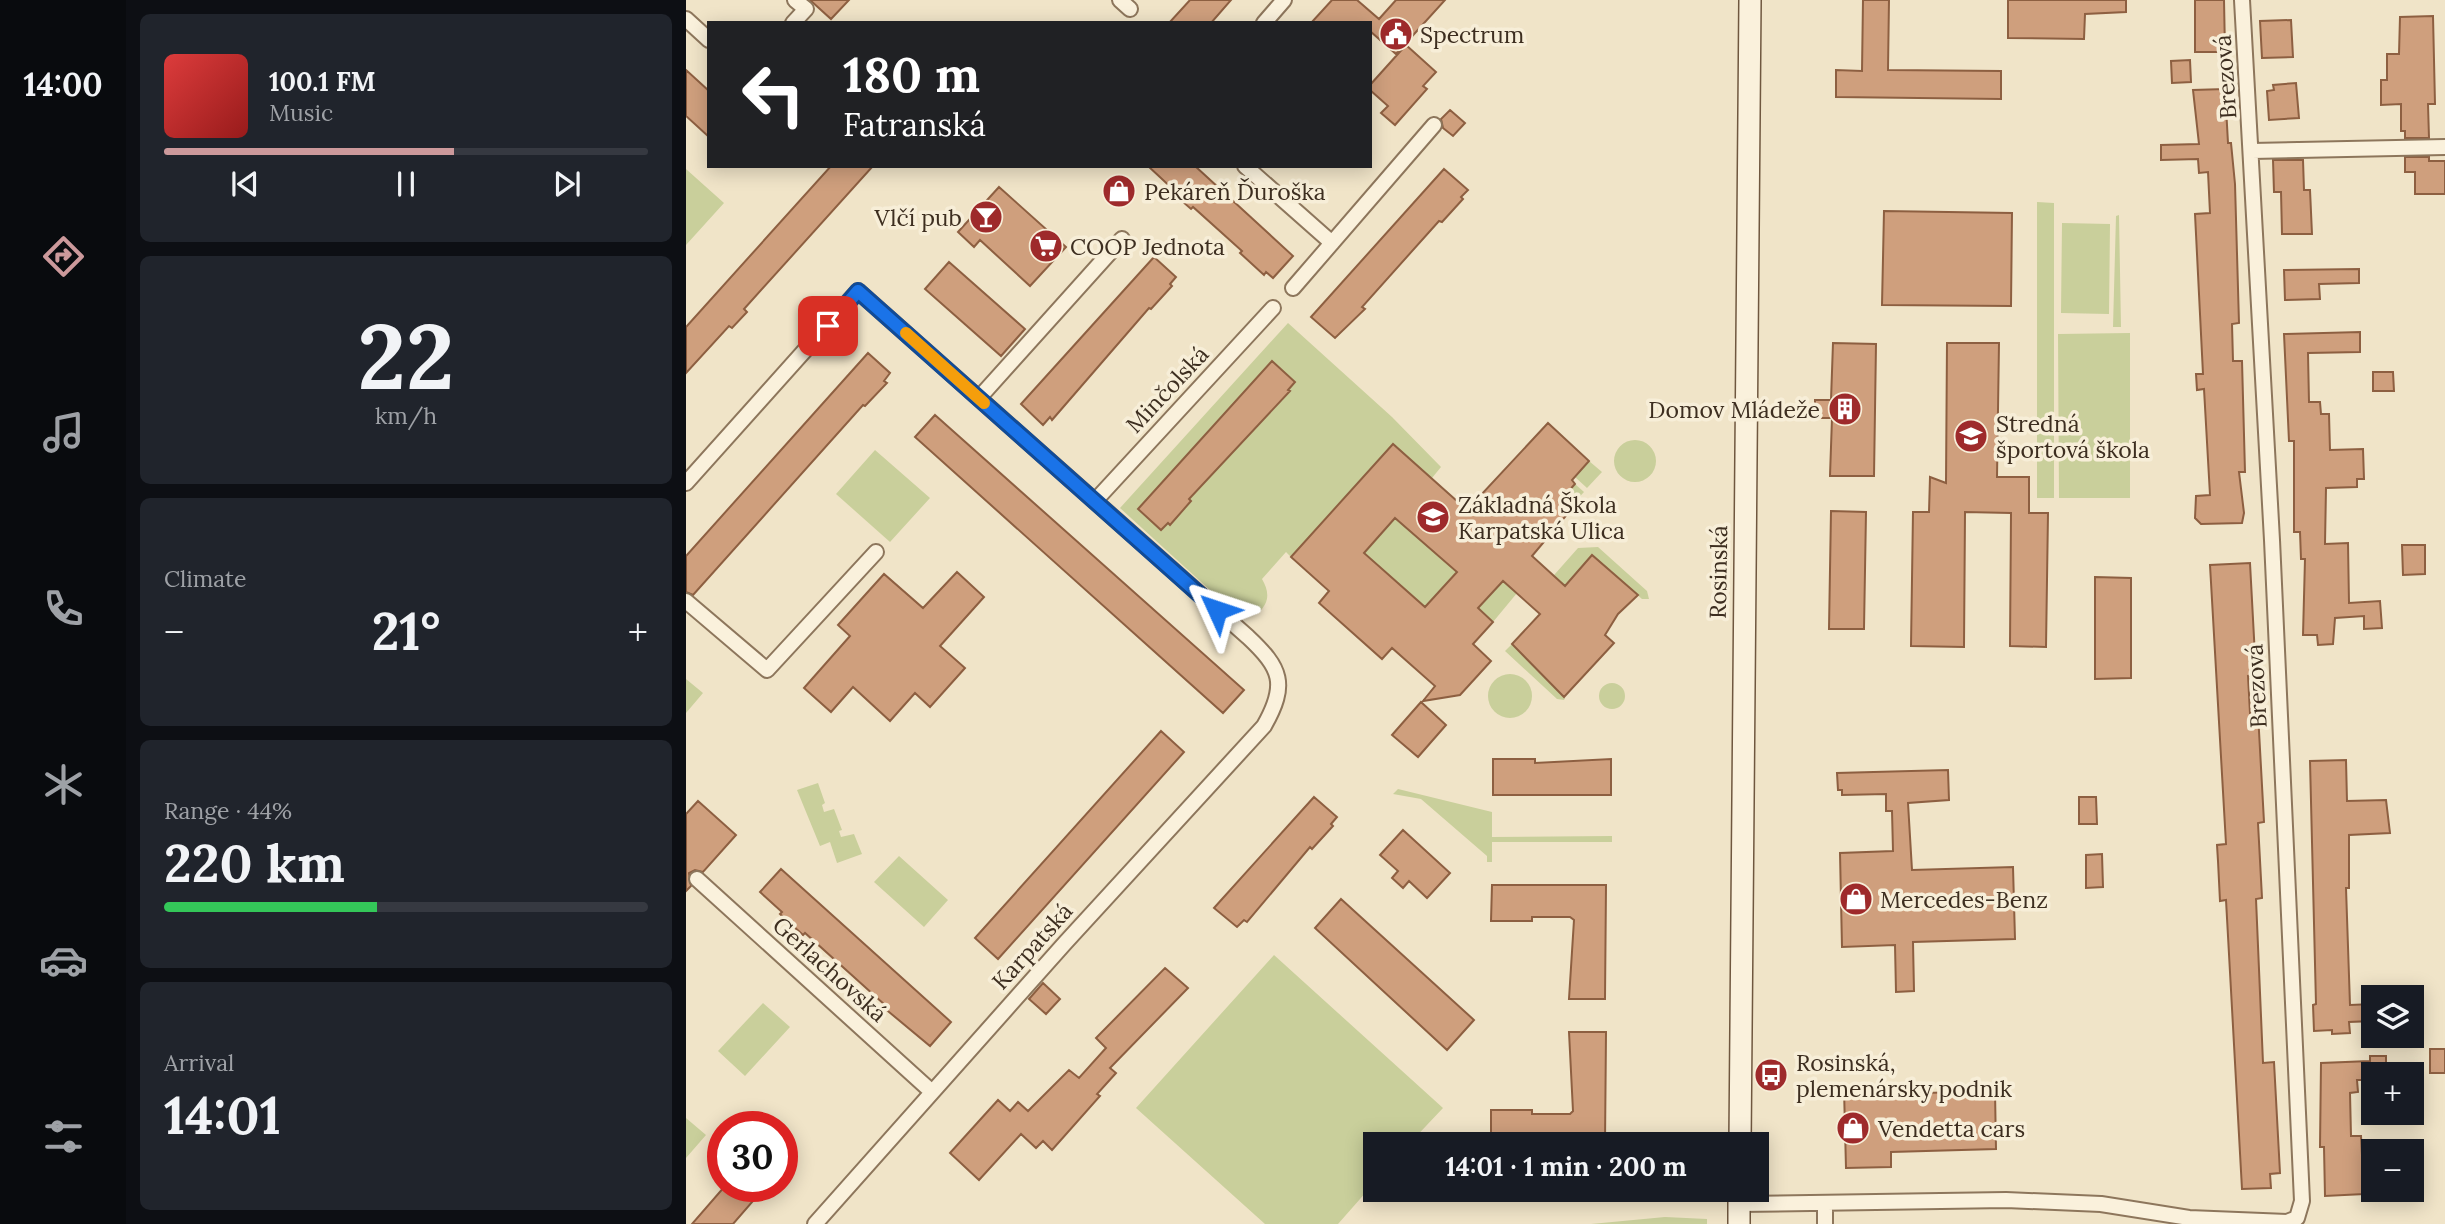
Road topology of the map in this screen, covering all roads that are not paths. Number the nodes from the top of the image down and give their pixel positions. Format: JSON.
{"nodes":[{"id":1,"x":795,"y":0,"type":"edge"},
{"id":2,"x":1284,"y":0,"type":"edge"},
{"id":3,"x":1750,"y":0,"type":"edge"},
{"id":4,"x":2242,"y":0,"type":"edge"},
{"id":5,"x":686,"y":19,"type":"edge"},
{"id":6,"x":795,"y":21,"type":"edge"},
{"id":7,"x":1266,"y":21,"type":"edge"},
{"id":8,"x":707,"y":38,"type":"edge"},
{"id":9,"x":1434,"y":125,"type":"dead end"},
{"id":10,"x":2445,"y":147,"type":"edge"},
{"id":11,"x":2252,"y":151,"type":"junction"},
{"id":12,"x":1247,"y":168,"type":"edge"},
{"id":13,"x":1122,"y":239,"type":"dead end"},
{"id":14,"x":1332,"y":243,"type":"junction"},
{"id":15,"x":1293,"y":288,"type":"dead end"},
{"id":16,"x":1273,"y":308,"type":"dead end"},
{"id":17,"x":979,"y":398,"type":"junction"},
{"id":18,"x":686,"y":484,"type":"edge"},
{"id":19,"x":1095,"y":501,"type":"junction"},
{"id":20,"x":876,"y":552,"type":"dead end"},
{"id":21,"x":686,"y":601,"type":"edge"},
{"id":22,"x":697,"y":879,"type":"dead end"},
{"id":23,"x":932,"y":1092,"type":"junction"},
{"id":24,"x":1740,"y":1132,"type":"edge"},
{"id":25,"x":1825,"y":1203,"type":"junction"},
{"id":26,"x":1739,"y":1206,"type":"edge"},
{"id":27,"x":815,"y":1224,"type":"edge"},
{"id":28,"x":1825,"y":1224,"type":"edge"}],
"edges":[{"from":1,"to":6,"type":"street"},
{"from":2,"to":7,"type":"street"},
{"from":3,"to":24,"type":"street","name":"Rosinská"},
{"from":4,"to":11,"type":"street","name":"Brezová"},
{"from":5,"to":8,"type":"street"},
{"from":9,"to":14,"type":"street"},
{"from":10,"to":11,"type":"street"},
{"from":11,"to":25,"type":"street","name":"Brezová"},
{"from":12,"to":14,"type":"street"},
{"from":13,"to":17,"type":"street"},
{"from":14,"to":15,"type":"street"},
{"from":16,"to":19,"type":"street","name":"Minčolská"},
{"from":17,"to":18,"type":"street"},
{"from":17,"to":19,"type":"street"},
{"from":19,"to":23,"type":"street","name":"Karpatská"},
{"from":20,"to":21,"type":"street"},
{"from":22,"to":23,"type":"street","name":"Gerlachovská"},
{"from":23,"to":27,"type":"street","name":"Karpatská"},
{"from":25,"to":26,"type":"street"},
{"from":25,"to":28,"type":"street"}]}
